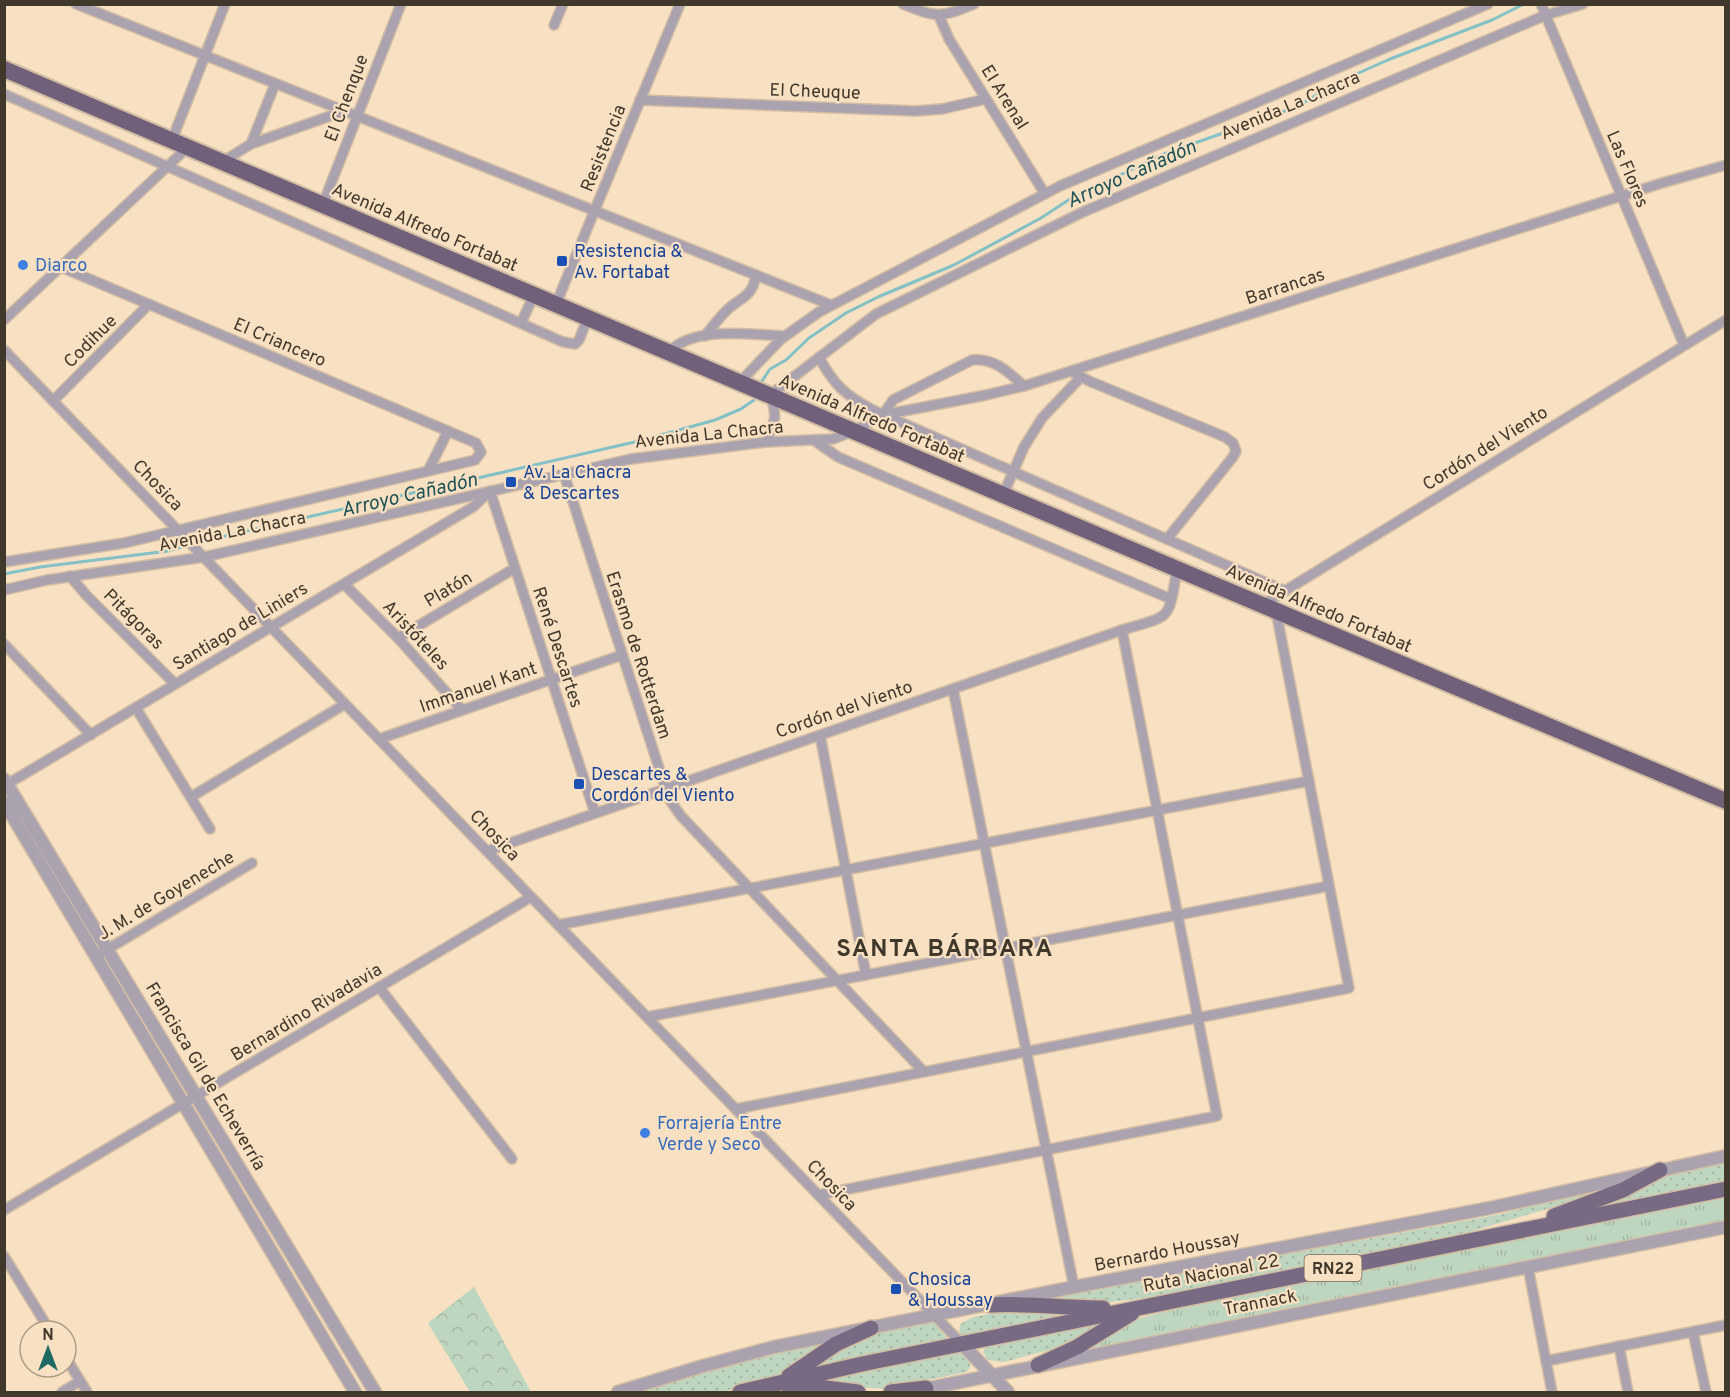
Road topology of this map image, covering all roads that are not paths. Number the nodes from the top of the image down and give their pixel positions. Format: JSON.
{"nodes":[{"id":1,"x":76,"y":4,"type":"edge"},
{"id":2,"x":225,"y":4,"type":"edge"},
{"id":3,"x":401,"y":4,"type":"edge"},
{"id":4,"x":563,"y":4,"type":"edge"},
{"id":5,"x":680,"y":4,"type":"edge"},
{"id":6,"x":903,"y":4,"type":"edge"},
{"id":7,"x":974,"y":4,"type":"edge"},
{"id":8,"x":1488,"y":4,"type":"edge"},
{"id":9,"x":1542,"y":4,"type":"edge"},
{"id":10,"x":1583,"y":4,"type":"edge"},
{"id":11,"x":1546,"y":15,"type":"junction"},
{"id":12,"x":939,"y":16,"type":"junction"},
{"id":13,"x":554,"y":25,"type":"dead end"},
{"id":14,"x":205,"y":56,"type":"junction"},
{"id":15,"x":4,"y":69,"type":"edge"},
{"id":16,"x":275,"y":84,"type":"junction"},
{"id":17,"x":4,"y":94,"type":"edge"},
{"id":18,"x":986,"y":99,"type":"junction"},
{"id":19,"x":640,"y":100,"type":"junction"},
{"id":20,"x":344,"y":111,"type":"junction"},
{"id":21,"x":358,"y":116,"type":"junction"},
{"id":22,"x":172,"y":140,"type":"junction"},
{"id":23,"x":251,"y":144,"type":"junction"},
{"id":24,"x":188,"y":147,"type":"junction"},
{"id":25,"x":222,"y":162,"type":"junction"},
{"id":26,"x":1725,"y":165,"type":"edge"},
{"id":27,"x":167,"y":167,"type":"junction"},
{"id":28,"x":1046,"y":194,"type":"junction"},
{"id":29,"x":1622,"y":196,"type":"junction"},
{"id":30,"x":323,"y":204,"type":"junction"},
{"id":31,"x":595,"y":211,"type":"junction"},
{"id":32,"x":61,"y":267,"type":"junction"},
{"id":33,"x":756,"y":275,"type":"junction"},
{"id":34,"x":534,"y":295,"type":"junction"},
{"id":35,"x":149,"y":304,"type":"junction"},
{"id":36,"x":556,"y":304,"type":"junction"},
{"id":37,"x":831,"y":305,"type":"junction"},
{"id":38,"x":588,"y":318,"type":"junction"},
{"id":39,"x":4,"y":320,"type":"edge"},
{"id":40,"x":1725,"y":320,"type":"edge"},
{"id":41,"x":521,"y":323,"type":"junction"},
{"id":42,"x":705,"y":336,"type":"junction"},
{"id":43,"x":785,"y":336,"type":"junction"},
{"id":44,"x":1684,"y":345,"type":"junction"},
{"id":45,"x":4,"y":350,"type":"edge"},
{"id":46,"x":669,"y":352,"type":"junction"},
{"id":47,"x":819,"y":357,"type":"junction"},
{"id":48,"x":1071,"y":371,"type":"junction"},
{"id":49,"x":1081,"y":377,"type":"junction"},
{"id":50,"x":740,"y":382,"type":"junction"},
{"id":51,"x":1024,"y":386,"type":"junction"},
{"id":52,"x":770,"y":395,"type":"junction"},
{"id":53,"x":53,"y":401,"type":"junction"},
{"id":54,"x":883,"y":415,"type":"junction"},
{"id":55,"x":448,"y":431,"type":"junction"},
{"id":56,"x":854,"y":431,"type":"junction"},
{"id":57,"x":815,"y":441,"type":"junction"},
{"id":58,"x":766,"y":442,"type":"junction"},
{"id":59,"x":481,"y":452,"type":"joint"},
{"id":60,"x":428,"y":471,"type":"junction"},
{"id":61,"x":1013,"y":472,"type":"junction"},
{"id":62,"x":564,"y":474,"type":"junction"},
{"id":63,"x":490,"y":491,"type":"junction"},
{"id":64,"x":1003,"y":495,"type":"junction"},
{"id":65,"x":178,"y":530,"type":"junction"},
{"id":66,"x":1167,"y":539,"type":"junction"},
{"id":67,"x":204,"y":557,"type":"junction"},
{"id":68,"x":4,"y":562,"type":"edge"},
{"id":69,"x":515,"y":568,"type":"junction"},
{"id":70,"x":1177,"y":569,"type":"junction"},
{"id":71,"x":70,"y":576,"type":"junction"},
{"id":72,"x":344,"y":584,"type":"junction"},
{"id":73,"x":4,"y":590,"type":"edge"},
{"id":74,"x":1285,"y":591,"type":"junction"},
{"id":75,"x":1171,"y":600,"type":"junction"},
{"id":76,"x":1269,"y":608,"type":"junction"},
{"id":77,"x":272,"y":628,"type":"junction"},
{"id":78,"x":1122,"y":630,"type":"junction"},
{"id":79,"x":398,"y":638,"type":"junction"},
{"id":80,"x":4,"y":644,"type":"edge"},
{"id":81,"x":622,"y":655,"type":"junction"},
{"id":82,"x":551,"y":679,"type":"junction"},
{"id":83,"x":175,"y":684,"type":"junction"},
{"id":84,"x":953,"y":689,"type":"junction"},
{"id":85,"x":345,"y":704,"type":"junction"},
{"id":86,"x":136,"y":708,"type":"junction"},
{"id":87,"x":462,"y":710,"type":"junction"},
{"id":88,"x":91,"y":735,"type":"junction"},
{"id":89,"x":820,"y":735,"type":"junction"},
{"id":90,"x":379,"y":739,"type":"junction"},
{"id":91,"x":1309,"y":781,"type":"junction"},
{"id":92,"x":6,"y":783,"type":"edge"},
{"id":93,"x":665,"y":789,"type":"junction"},
{"id":94,"x":190,"y":797,"type":"junction"},
{"id":95,"x":1725,"y":801,"type":"edge"},
{"id":96,"x":4,"y":802,"type":"edge"},
{"id":97,"x":1158,"y":810,"type":"junction"},
{"id":98,"x":595,"y":813,"type":"junction"},
{"id":99,"x":210,"y":829,"type":"dead end"},
{"id":100,"x":984,"y":843,"type":"junction"},
{"id":101,"x":487,"y":851,"type":"junction"},
{"id":102,"x":252,"y":863,"type":"dead end"},
{"id":103,"x":846,"y":870,"type":"junction"},
{"id":104,"x":1329,"y":886,"type":"junction"},
{"id":105,"x":750,"y":888,"type":"junction"},
{"id":106,"x":531,"y":897,"type":"junction"},
{"id":107,"x":1178,"y":915,"type":"junction"},
{"id":108,"x":558,"y":925,"type":"junction"},
{"id":109,"x":108,"y":948,"type":"junction"},
{"id":110,"x":1006,"y":948,"type":"junction"},
{"id":111,"x":96,"y":956,"type":"junction"},
{"id":112,"x":866,"y":975,"type":"junction"},
{"id":113,"x":837,"y":980,"type":"junction"},
{"id":114,"x":379,"y":987,"type":"junction"},
{"id":115,"x":646,"y":1017,"type":"junction"},
{"id":116,"x":1198,"y":1018,"type":"junction"},
{"id":117,"x":1027,"y":1052,"type":"junction"},
{"id":118,"x":924,"y":1072,"type":"junction"},
{"id":119,"x":196,"y":1096,"type":"junction"},
{"id":120,"x":183,"y":1104,"type":"junction"},
{"id":121,"x":736,"y":1109,"type":"junction"},
{"id":122,"x":1047,"y":1150,"type":"junction"},
{"id":123,"x":1725,"y":1156,"type":"edge"},
{"id":124,"x":512,"y":1159,"type":"dead end"},
{"id":125,"x":1660,"y":1170,"type":"junction"},
{"id":126,"x":1725,"y":1189,"type":"edge"},
{"id":127,"x":818,"y":1195,"type":"junction"},
{"id":128,"x":4,"y":1210,"type":"edge"},
{"id":129,"x":1725,"y":1227,"type":"edge"},
{"id":130,"x":1509,"y":1233,"type":"junction"},
{"id":131,"x":4,"y":1256,"type":"edge"},
{"id":132,"x":1528,"y":1267,"type":"junction"},
{"id":133,"x":1074,"y":1287,"type":"junction"},
{"id":134,"x":990,"y":1305,"type":"junction"},
{"id":135,"x":1150,"y":1305,"type":"junction"},
{"id":136,"x":935,"y":1317,"type":"junction"},
{"id":137,"x":43,"y":1319,"type":"edge"},
{"id":138,"x":1725,"y":1325,"type":"edge"},
{"id":139,"x":871,"y":1328,"type":"junction"},
{"id":140,"x":1693,"y":1332,"type":"junction"},
{"id":141,"x":961,"y":1343,"type":"junction"},
{"id":142,"x":1619,"y":1346,"type":"junction"},
{"id":143,"x":352,"y":1356,"type":"junction"},
{"id":144,"x":1546,"y":1362,"type":"junction"},
{"id":145,"x":338,"y":1364,"type":"junction"},
{"id":146,"x":1038,"y":1365,"type":"junction"},
{"id":147,"x":990,"y":1374,"type":"junction"},
{"id":148,"x":78,"y":1378,"type":"edge"},
{"id":149,"x":80,"y":1381,"type":"junction"},
{"id":150,"x":767,"y":1386,"type":"junction"},
{"id":151,"x":926,"y":1388,"type":"junction"},
{"id":152,"x":62,"y":1392,"type":"edge"},
{"id":153,"x":87,"y":1392,"type":"edge"},
{"id":154,"x":355,"y":1392,"type":"edge"},
{"id":155,"x":375,"y":1392,"type":"edge"},
{"id":156,"x":618,"y":1392,"type":"edge"},
{"id":157,"x":742,"y":1392,"type":"edge"},
{"id":158,"x":858,"y":1392,"type":"edge"},
{"id":159,"x":891,"y":1392,"type":"edge"},
{"id":160,"x":907,"y":1392,"type":"edge"},
{"id":161,"x":1008,"y":1392,"type":"edge"},
{"id":162,"x":1552,"y":1392,"type":"edge"},
{"id":163,"x":1628,"y":1392,"type":"edge"},
{"id":164,"x":1706,"y":1392,"type":"edge"}],
"edges":[{"from":1,"to":14,"type":"street"},
{"from":2,"to":14,"type":"street"},
{"from":3,"to":21,"type":"street","name":"El Chenque"},
{"from":4,"to":13,"type":"street"},
{"from":5,"to":19,"type":"street","name":"Resistencia"},
{"from":6,"to":12,"type":"street"},
{"from":7,"to":12,"type":"street"},
{"from":8,"to":28,"type":"street","name":"Avenida La Chacra"},
{"from":9,"to":11,"type":"street","name":"Las Flores"},
{"from":10,"to":11,"type":"street","name":"Avenida La Chacra"},
{"from":11,"to":29,"type":"street","name":"Las Flores"},
{"from":11,"to":47,"type":"street","name":"Avenida La Chacra"},
{"from":12,"to":18,"type":"street","name":"El Arenal"},
{"from":14,"to":16,"type":"street"},
{"from":14,"to":22,"type":"street"},
{"from":15,"to":22,"type":"highway","name":"Avenida Alfredo Fortabat"},
{"from":16,"to":20,"type":"street"},
{"from":16,"to":23,"type":"street"},
{"from":17,"to":27,"type":"street"},
{"from":18,"to":19,"type":"street","name":"El Cheuque"},
{"from":18,"to":28,"type":"street","name":"El Arenal"},
{"from":19,"to":31,"type":"street","name":"Resistencia"},
{"from":20,"to":21,"type":"street"},
{"from":20,"to":23,"type":"street"},
{"from":21,"to":30,"type":"street","name":"El Chenque"},
{"from":21,"to":31,"type":"street"},
{"from":22,"to":24,"type":"highway","name":"Avenida Alfredo Fortabat"},
{"from":23,"to":25,"type":"street"},
{"from":24,"to":25,"type":"highway","name":"Avenida Alfredo Fortabat"},
{"from":24,"to":27,"type":"street"},
{"from":25,"to":30,"type":"highway","name":"Avenida Alfredo Fortabat"},
{"from":26,"to":29,"type":"street","name":"Barrancas"},
{"from":27,"to":32,"type":"street"},
{"from":27,"to":41,"type":"street"},
{"from":28,"to":37,"type":"street","name":"Avenida La Chacra"},
{"from":29,"to":44,"type":"street","name":"Las Flores"},
{"from":29,"to":48,"type":"street","name":"Barrancas"},
{"from":30,"to":34,"type":"highway","name":"Avenida Alfredo Fortabat"},
{"from":31,"to":33,"type":"street"},
{"from":31,"to":36,"type":"street","name":"Resistencia"},
{"from":32,"to":35,"type":"street","name":"El Criancero"},
{"from":32,"to":39,"type":"street"},
{"from":33,"to":37,"type":"street"},
{"from":33,"to":42,"type":"street"},
{"from":34,"to":36,"type":"highway","name":"Avenida Alfredo Fortabat"},
{"from":34,"to":41,"type":"street"},
{"from":35,"to":53,"type":"street","name":"Codihue"},
{"from":35,"to":55,"type":"street","name":"El Criancero"},
{"from":36,"to":38,"type":"highway","name":"Avenida Alfredo Fortabat"},
{"from":37,"to":43,"type":"street","name":"Avenida La Chacra"},
{"from":38,"to":41,"type":"street"},
{"from":38,"to":46,"type":"highway","name":"Avenida Alfredo Fortabat"},
{"from":40,"to":44,"type":"street","name":"Cordón del Viento"},
{"from":42,"to":43,"type":"street"},
{"from":42,"to":46,"type":"street"},
{"from":43,"to":50,"type":"street","name":"Avenida La Chacra"},
{"from":44,"to":74,"type":"street","name":"Cordón del Viento"},
{"from":45,"to":53,"type":"street","name":"Chosica"},
{"from":46,"to":50,"type":"highway","name":"Avenida Alfredo Fortabat"},
{"from":47,"to":52,"type":"street","name":"Avenida La Chacra"},
{"from":47,"to":54,"type":"street"},
{"from":48,"to":49,"type":"street"},
{"from":48,"to":51,"type":"street","name":"Barrancas"},
{"from":49,"to":61,"type":"street"},
{"from":49,"to":66,"type":"street"},
{"from":50,"to":52,"type":"highway","name":"Avenida Alfredo Fortabat"},
{"from":51,"to":54,"type":"street","name":"Barrancas"},
{"from":51,"to":54,"type":"street"},
{"from":52,"to":56,"type":"highway","name":"Avenida Alfredo Fortabat"},
{"from":52,"to":58,"type":"street"},
{"from":53,"to":65,"type":"street","name":"Chosica"},
{"from":54,"to":56,"type":"street","name":"Barrancas"},
{"from":54,"to":61,"type":"street"},
{"from":55,"to":59,"type":"street","name":"El Criancero"},
{"from":55,"to":60,"type":"street"},
{"from":56,"to":57,"type":"street","name":"Avenida La Chacra"},
{"from":56,"to":64,"type":"highway","name":"Avenida Alfredo Fortabat"},
{"from":57,"to":58,"type":"street","name":"Avenida La Chacra"},
{"from":57,"to":75,"type":"street"},
{"from":58,"to":62,"type":"street","name":"Avenida La Chacra"},
{"from":59,"to":60,"type":"street","name":"Avenida La Chacra"},
{"from":60,"to":65,"type":"street","name":"Avenida La Chacra"},
{"from":61,"to":64,"type":"street"},
{"from":61,"to":66,"type":"street"},
{"from":62,"to":63,"type":"street","name":"Avenida La Chacra"},
{"from":62,"to":81,"type":"street","name":"Erasmo de Rotterdam"},
{"from":63,"to":67,"type":"street","name":"Avenida La Chacra"},
{"from":63,"to":69,"type":"street","name":"René Descartes"},
{"from":63,"to":72,"type":"street","name":"Santiago de Liniers"},
{"from":64,"to":70,"type":"highway","name":"Avenida Alfredo Fortabat"},
{"from":65,"to":67,"type":"street","name":"Chosica"},
{"from":65,"to":68,"type":"street","name":"Avenida La Chacra"},
{"from":66,"to":74,"type":"street"},
{"from":67,"to":71,"type":"street","name":"Avenida La Chacra"},
{"from":67,"to":77,"type":"street","name":"Chosica"},
{"from":69,"to":79,"type":"street","name":"Platón"},
{"from":69,"to":82,"type":"street","name":"René Descartes"},
{"from":70,"to":75,"type":"street","name":"Cordón del Viento"},
{"from":70,"to":76,"type":"highway","name":"Avenida Alfredo Fortabat"},
{"from":71,"to":73,"type":"street","name":"Avenida La Chacra"},
{"from":71,"to":83,"type":"street","name":"Pitágoras"},
{"from":72,"to":77,"type":"street","name":"Santiago de Liniers"},
{"from":72,"to":79,"type":"street","name":"Aristóteles"},
{"from":74,"to":76,"type":"street","name":"Cordón del Viento"},
{"from":75,"to":78,"type":"street","name":"Cordón del Viento"},
{"from":76,"to":91,"type":"street"},
{"from":76,"to":95,"type":"highway","name":"Avenida Alfredo Fortabat"},
{"from":77,"to":83,"type":"street","name":"Santiago de Liniers"},
{"from":77,"to":85,"type":"street","name":"Chosica"},
{"from":78,"to":84,"type":"street","name":"Cordón del Viento"},
{"from":78,"to":97,"type":"street"},
{"from":79,"to":87,"type":"street","name":"Aristóteles"},
{"from":80,"to":88,"type":"street"},
{"from":81,"to":82,"type":"street","name":"Immanuel Kant"},
{"from":81,"to":93,"type":"street","name":"Erasmo de Rotterdam"},
{"from":82,"to":87,"type":"street","name":"Immanuel Kant"},
{"from":82,"to":98,"type":"street","name":"René Descartes"},
{"from":83,"to":86,"type":"street","name":"Santiago de Liniers"},
{"from":84,"to":89,"type":"street","name":"Cordón del Viento"},
{"from":84,"to":100,"type":"street"},
{"from":85,"to":90,"type":"street","name":"Chosica"},
{"from":85,"to":94,"type":"street"},
{"from":86,"to":88,"type":"street","name":"Santiago de Liniers"},
{"from":86,"to":94,"type":"street"},
{"from":87,"to":90,"type":"street","name":"Immanuel Kant"},
{"from":88,"to":92,"type":"street","name":"Santiago de Liniers"},
{"from":89,"to":93,"type":"street","name":"Cordón del Viento"},
{"from":89,"to":103,"type":"street"},
{"from":90,"to":101,"type":"street","name":"Chosica"},
{"from":91,"to":97,"type":"street"},
{"from":91,"to":104,"type":"street"},
{"from":92,"to":109,"type":"street","name":"Francisca Gil de Echeverría"},
{"from":93,"to":98,"type":"street","name":"Cordón del Viento"},
{"from":93,"to":105,"type":"street","name":"Erasmo de Rotterdam"},
{"from":94,"to":99,"type":"street"},
{"from":96,"to":111,"type":"street","name":"Francisca Gil de Echeverría"},
{"from":97,"to":100,"type":"street"},
{"from":97,"to":107,"type":"street"},
{"from":98,"to":101,"type":"street","name":"Cordón del Viento"},
{"from":100,"to":103,"type":"street"},
{"from":100,"to":110,"type":"street"},
{"from":101,"to":106,"type":"street","name":"Chosica"},
{"from":102,"to":109,"type":"street","name":"J. M. de Goyeneche"},
{"from":103,"to":105,"type":"street"},
{"from":103,"to":112,"type":"street"},
{"from":104,"to":107,"type":"street"},
{"from":104,"to":116,"type":"street"},
{"from":105,"to":108,"type":"street"},
{"from":105,"to":113,"type":"street","name":"Erasmo de Rotterdam"},
{"from":106,"to":108,"type":"street","name":"Chosica"},
{"from":106,"to":114,"type":"street","name":"Bernardino Rivadavia"},
{"from":107,"to":110,"type":"street"},
{"from":107,"to":116,"type":"street"},
{"from":108,"to":115,"type":"street","name":"Chosica"},
{"from":109,"to":111,"type":"street","name":"J. M. de Goyeneche"},
{"from":109,"to":119,"type":"street","name":"Francisca Gil de Echeverría"},
{"from":110,"to":112,"type":"street"},
{"from":110,"to":117,"type":"street"},
{"from":111,"to":120,"type":"street","name":"Francisca Gil de Echeverría"},
{"from":112,"to":113,"type":"street"},
{"from":113,"to":115,"type":"street"},
{"from":113,"to":118,"type":"street","name":"Erasmo de Rotterdam"},
{"from":114,"to":119,"type":"street","name":"Bernardino Rivadavia"},
{"from":114,"to":124,"type":"street"},
{"from":115,"to":121,"type":"street","name":"Chosica"},
{"from":116,"to":117,"type":"street"},
{"from":116,"to":122,"type":"street"},
{"from":117,"to":118,"type":"street"},
{"from":117,"to":122,"type":"street"},
{"from":118,"to":121,"type":"street"},
{"from":119,"to":120,"type":"street","name":"Bernardino Rivadavia"},
{"from":119,"to":143,"type":"street","name":"Francisca Gil de Echeverría"},
{"from":120,"to":128,"type":"street","name":"Bernardino Rivadavia"},
{"from":120,"to":145,"type":"street","name":"Francisca Gil de Echeverría"},
{"from":121,"to":127,"type":"street","name":"Chosica"},
{"from":122,"to":127,"type":"street"},
{"from":122,"to":133,"type":"street"},
{"from":123,"to":125,"type":"street","name":"Bernardo Houssay"},
{"from":125,"to":130,"type":"main road"},
{"from":125,"to":133,"type":"street","name":"Bernardo Houssay"},
{"from":126,"to":130,"type":"main road","name":"Ruta Nacional 22","number":"RN22"},
{"from":127,"to":136,"type":"street","name":"Chosica"},
{"from":129,"to":132,"type":"street","name":"Trannack"},
{"from":130,"to":135,"type":"main road","name":"Ruta Nacional 22","number":"RN22"},
{"from":131,"to":137,"type":"street"},
{"from":132,"to":144,"type":"street"},
{"from":132,"to":146,"type":"street","name":"Trannack"},
{"from":133,"to":134,"type":"street","name":"Bernardo Houssay"},
{"from":134,"to":135,"type":"main road"},
{"from":134,"to":136,"type":"street","name":"Bernardo Houssay"},
{"from":135,"to":141,"type":"main road","name":"Ruta Nacional 22","number":"RN22"},
{"from":135,"to":146,"type":"main road"},
{"from":136,"to":139,"type":"street","name":"Bernardo Houssay"},
{"from":136,"to":141,"type":"street","name":"Chosica"},
{"from":138,"to":140,"type":"street"},
{"from":139,"to":150,"type":"main road"},
{"from":139,"to":156,"type":"street","name":"Bernardo Houssay"},
{"from":140,"to":142,"type":"street"},
{"from":140,"to":164,"type":"street"},
{"from":141,"to":147,"type":"street"},
{"from":141,"to":150,"type":"main road","name":"Ruta Nacional 22","number":"RN22"},
{"from":142,"to":144,"type":"street"},
{"from":142,"to":163,"type":"street"},
{"from":143,"to":145,"type":"street"},
{"from":143,"to":155,"type":"street","name":"Francisca Gil de Echeverría"},
{"from":144,"to":162,"type":"street"},
{"from":145,"to":154,"type":"street","name":"Francisca Gil de Echeverría"},
{"from":146,"to":147,"type":"street","name":"Trannack"},
{"from":147,"to":151,"type":"street","name":"Trannack"},
{"from":147,"to":161,"type":"street"},
{"from":148,"to":149,"type":"street"},
{"from":149,"to":152,"type":"street"},
{"from":149,"to":153,"type":"street"},
{"from":150,"to":157,"type":"main road","name":"Ruta Nacional 22","number":"RN22"},
{"from":151,"to":159,"type":"main road"},
{"from":151,"to":160,"type":"street","name":"Trannack"},
{"from":157,"to":158,"type":"main road"}]}
